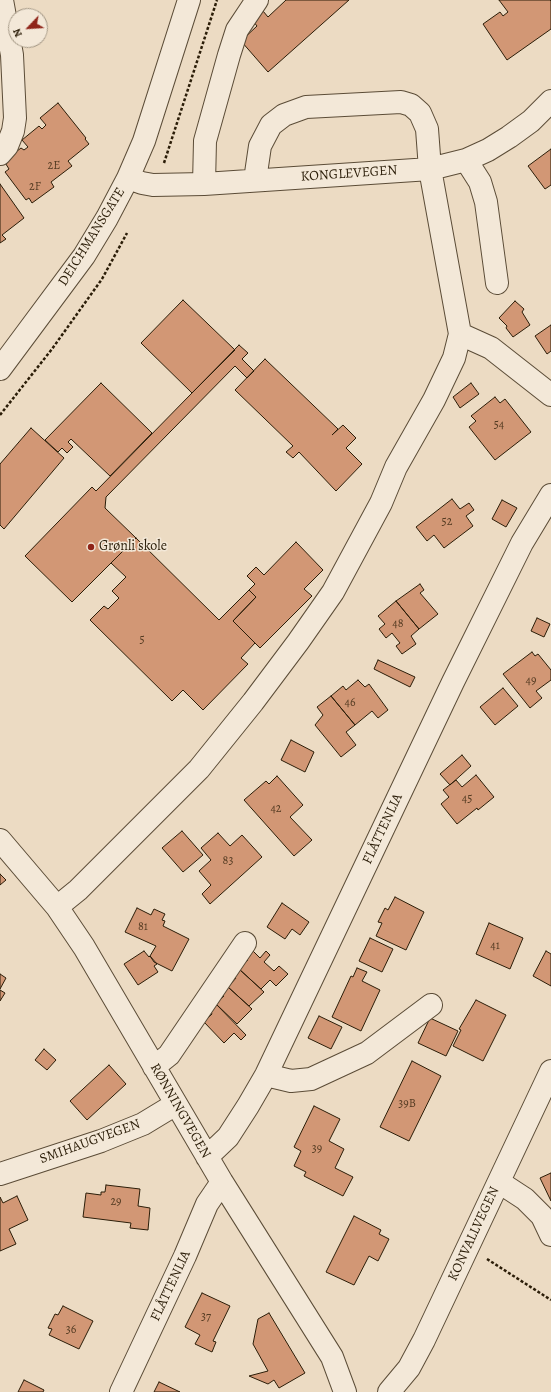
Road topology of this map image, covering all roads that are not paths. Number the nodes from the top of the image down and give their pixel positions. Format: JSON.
{"nodes":[{"id":1,"x":2,"y":0,"type":"edge"},
{"id":2,"x":189,"y":0,"type":"edge"},
{"id":3,"x":257,"y":0,"type":"edge"},
{"id":4,"x":551,"y":101,"type":"edge"},
{"id":5,"x":0,"y":154,"type":"edge"},
{"id":6,"x":466,"y":160,"type":"junction"},
{"id":7,"x":430,"y":169,"type":"junction"},
{"id":8,"x":128,"y":178,"type":"junction"},
{"id":9,"x":255,"y":180,"type":"junction"},
{"id":10,"x":204,"y":184,"type":"junction"},
{"id":11,"x":496,"y":283,"type":"dead end"},
{"id":12,"x":460,"y":334,"type":"junction"},
{"id":13,"x":0,"y":369,"type":"edge"},
{"id":14,"x":551,"y":395,"type":"edge"},
{"id":15,"x":551,"y":495,"type":"edge"},
{"id":16,"x":0,"y":840,"type":"edge"},
{"id":17,"x":57,"y":907,"type":"junction"},
{"id":18,"x":245,"y":943,"type":"dead end"},
{"id":19,"x":431,"y":1005,"type":"dead end"},
{"id":20,"x":154,"y":1067,"type":"junction"},
{"id":21,"x":266,"y":1075,"type":"junction"},
{"id":22,"x":550,"y":1078,"type":"edge"},
{"id":23,"x":176,"y":1104,"type":"junction"},
{"id":24,"x":207,"y":1157,"type":"junction"},
{"id":25,"x":0,"y":1174,"type":"edge"},
{"id":26,"x":222,"y":1182,"type":"junction"},
{"id":27,"x":499,"y":1182,"type":"junction"},
{"id":28,"x":551,"y":1234,"type":"edge"},
{"id":29,"x":121,"y":1392,"type":"edge"},
{"id":30,"x":346,"y":1392,"type":"edge"},
{"id":31,"x":389,"y":1392,"type":"edge"}],
"edges":[{"from":1,"to":5,"type":"street"},
{"from":2,"to":8,"type":"street","name":"DEICHMANSGATE"},
{"from":3,"to":10,"type":"street"},
{"from":4,"to":6,"type":"street","name":"KONGLEVEGEN"},
{"from":6,"to":7,"type":"street","name":"KONGLEVEGEN"},
{"from":6,"to":11,"type":"street"},
{"from":7,"to":9,"type":"street","name":"KONGLEVEGEN"},
{"from":7,"to":9,"type":"street"},
{"from":7,"to":12,"type":"street"},
{"from":8,"to":10,"type":"street","name":"KONGLEVEGEN"},
{"from":8,"to":13,"type":"street","name":"DEICHMANSGATE"},
{"from":9,"to":10,"type":"street","name":"KONGLEVEGEN"},
{"from":12,"to":14,"type":"street"},
{"from":12,"to":17,"type":"street"},
{"from":15,"to":21,"type":"street","name":"FLÅTTENLIA"},
{"from":16,"to":17,"type":"street","name":"RØNNINGVEGEN"},
{"from":17,"to":20,"type":"street","name":"RØNNINGVEGEN"},
{"from":18,"to":20,"type":"street"},
{"from":19,"to":21,"type":"street"},
{"from":20,"to":23,"type":"street","name":"RØNNINGVEGEN"},
{"from":21,"to":24,"type":"street","name":"FLÅTTENLIA"},
{"from":22,"to":27,"type":"street","name":"KONVALLVEGEN"},
{"from":23,"to":24,"type":"street","name":"RØNNINGVEGEN"},
{"from":23,"to":25,"type":"street","name":"SMIHAUGVEGEN"},
{"from":24,"to":26,"type":"street","name":"RØNNINGVEGEN"},
{"from":26,"to":29,"type":"street","name":"FLÅTTENLIA"},
{"from":26,"to":30,"type":"street","name":"RØNNINGVEGEN"},
{"from":27,"to":28,"type":"street"},
{"from":27,"to":31,"type":"street","name":"KONVALLVEGEN"}]}
